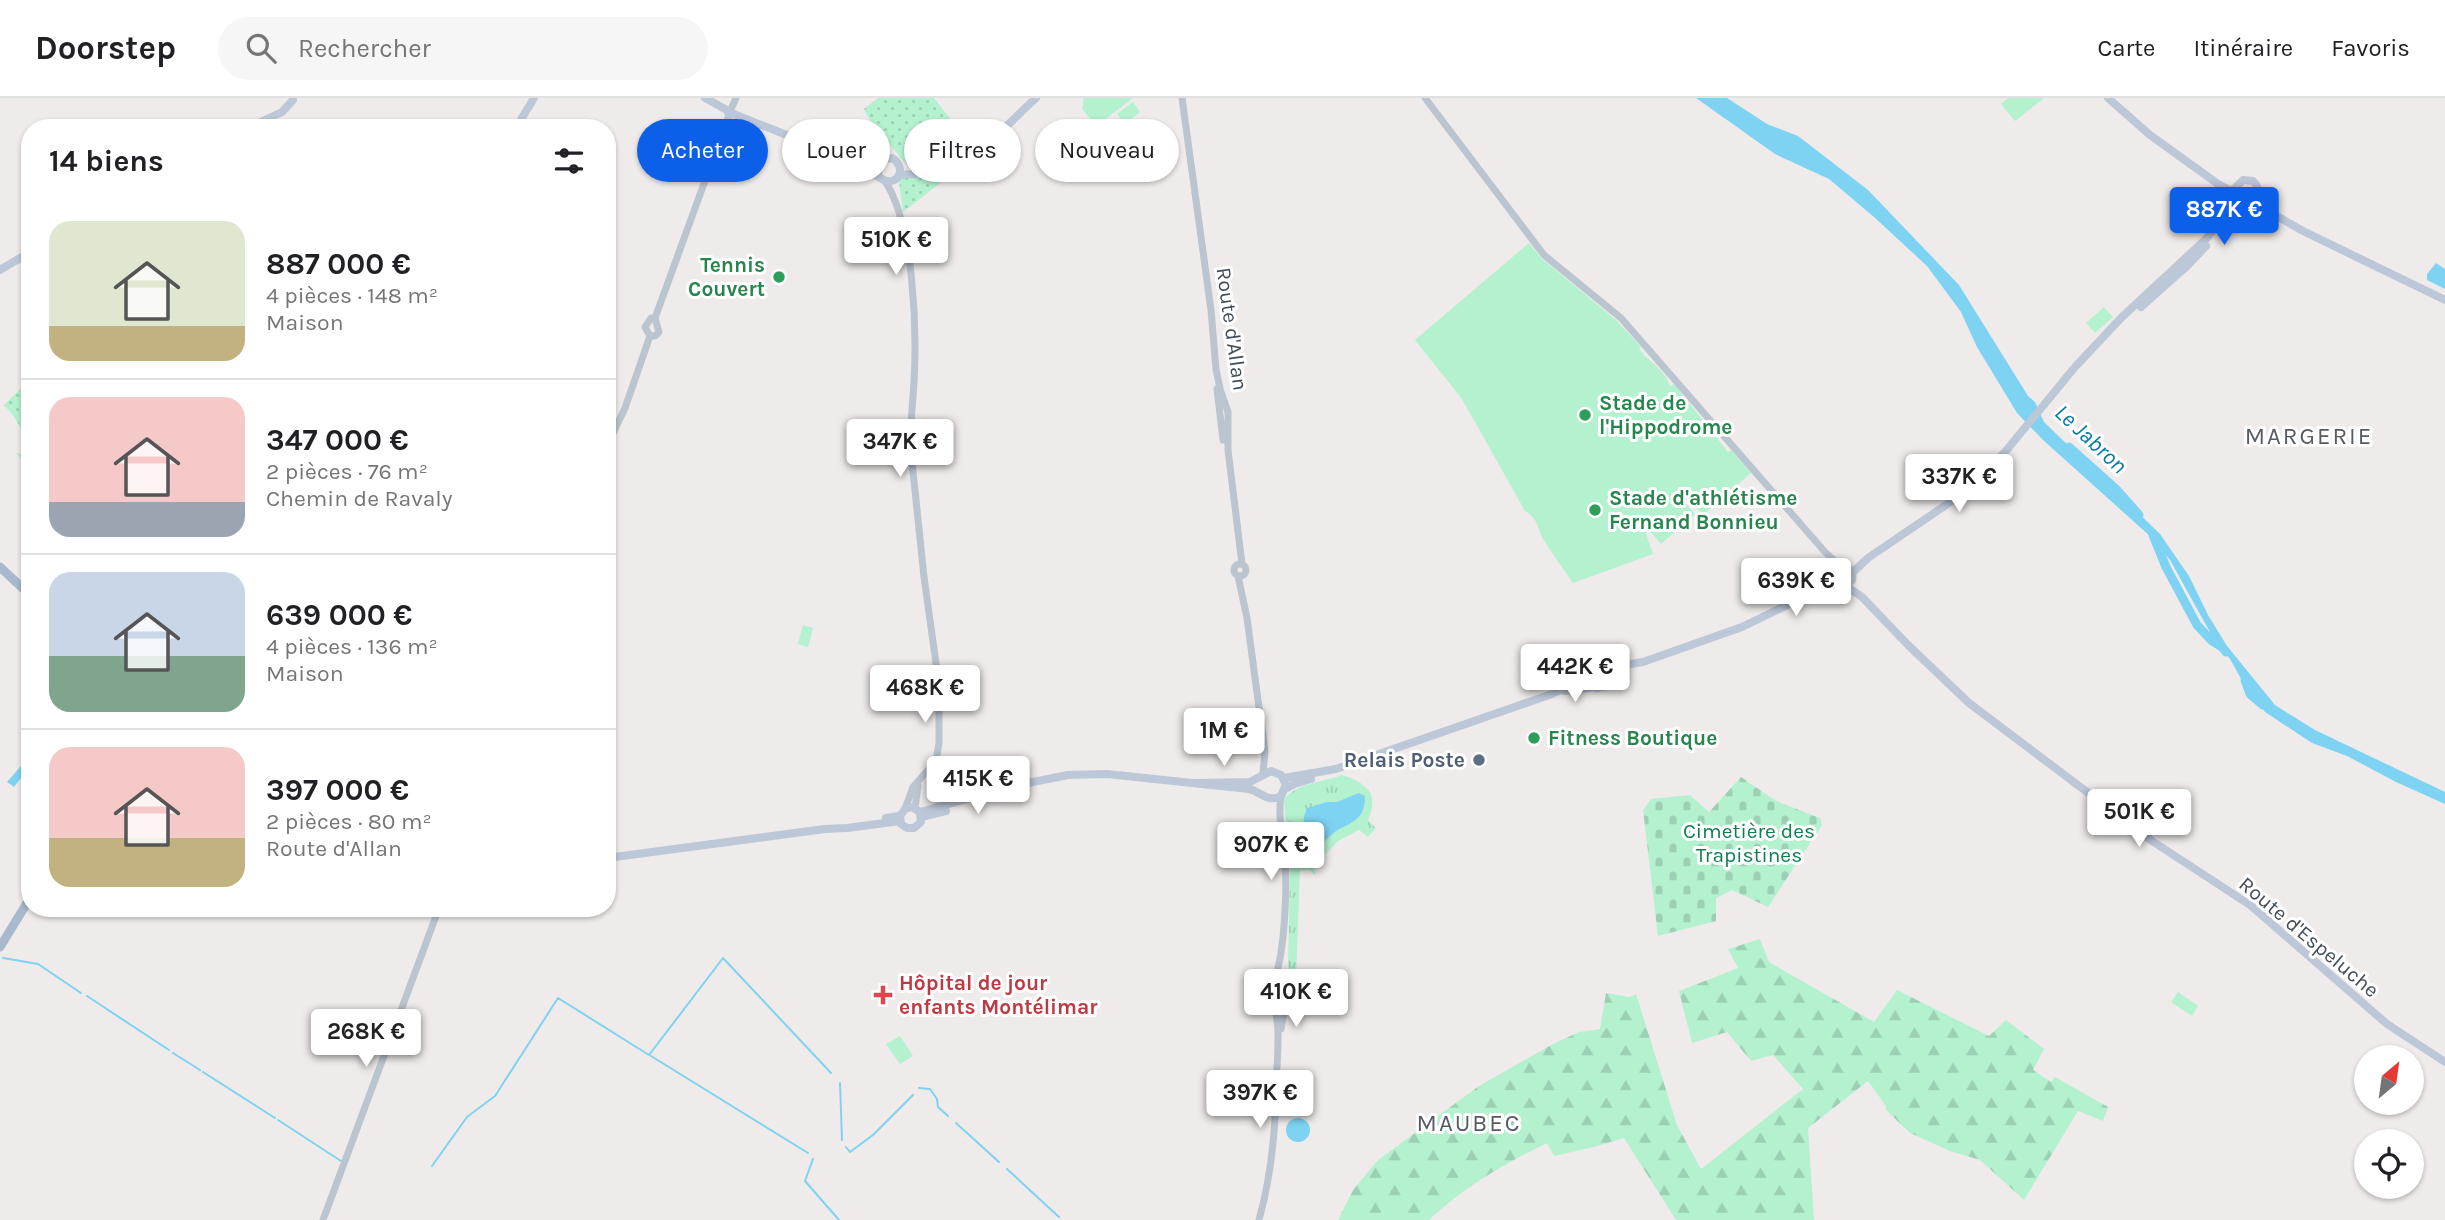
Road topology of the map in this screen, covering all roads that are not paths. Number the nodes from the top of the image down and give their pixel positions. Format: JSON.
{"nodes":[{"id":1,"x":534,"y":98,"type":"edge"},
{"id":2,"x":705,"y":98,"type":"edge"},
{"id":3,"x":1027,"y":98,"type":"edge"},
{"id":4,"x":1035,"y":98,"type":"edge"},
{"id":5,"x":1180,"y":98,"type":"edge"},
{"id":6,"x":1425,"y":98,"type":"edge"},
{"id":7,"x":292,"y":99,"type":"edge"},
{"id":8,"x":2111,"y":100,"type":"edge"},
{"id":9,"x":732,"y":109,"type":"edge"},
{"id":10,"x":265,"y":119,"type":"edge"},
{"id":11,"x":521,"y":119,"type":"edge"},
{"id":12,"x":782,"y":131,"type":"edge"},
{"id":13,"x":890,"y":158,"type":"edge"},
{"id":14,"x":899,"y":173,"type":"junction"},
{"id":15,"x":890,"y":176,"type":"edge"},
{"id":16,"x":884,"y":182,"type":"edge"},
{"id":17,"x":2236,"y":191,"type":"junction"},
{"id":18,"x":2259,"y":194,"type":"junction"},
{"id":19,"x":2248,"y":203,"type":"junction"},
{"id":20,"x":897,"y":207,"type":"junction"},
{"id":21,"x":21,"y":257,"type":"edge"},
{"id":22,"x":2357,"y":257,"type":"junction"},
{"id":23,"x":0,"y":270,"type":"edge"},
{"id":24,"x":2445,"y":300,"type":"edge"},
{"id":25,"x":2097,"y":344,"type":"junction"},
{"id":26,"x":616,"y":427,"type":"edge"},
{"id":27,"x":0,"y":561,"type":"edge"},
{"id":28,"x":0,"y":566,"type":"edge"},
{"id":29,"x":1842,"y":576,"type":"junction"},
{"id":30,"x":21,"y":581,"type":"edge"},
{"id":31,"x":21,"y":586,"type":"edge"},
{"id":32,"x":1643,"y":662,"type":"junction"},
{"id":33,"x":1606,"y":668,"type":"junction"},
{"id":34,"x":1590,"y":674,"type":"junction"},
{"id":35,"x":1610,"y":681,"type":"junction"},
{"id":36,"x":1594,"y":687,"type":"junction"},
{"id":37,"x":1552,"y":694,"type":"junction"},
{"id":38,"x":1265,"y":751,"type":"junction"},
{"id":39,"x":1336,"y":769,"type":"junction"},
{"id":40,"x":1275,"y":771,"type":"junction"},
{"id":41,"x":1261,"y":776,"type":"junction"},
{"id":42,"x":1284,"y":778,"type":"junction"},
{"id":43,"x":919,"y":782,"type":"junction"},
{"id":44,"x":1197,"y":783,"type":"junction"},
{"id":45,"x":1259,"y":791,"type":"junction"},
{"id":46,"x":1283,"y":793,"type":"junction"},
{"id":47,"x":1270,"y":799,"type":"junction"},
{"id":48,"x":919,"y":812,"type":"junction"},
{"id":49,"x":902,"y":815,"type":"junction"},
{"id":50,"x":1279,"y":817,"type":"junction"},
{"id":51,"x":616,"y":857,"type":"edge"},
{"id":52,"x":21,"y":913,"type":"edge"},
{"id":53,"x":24,"y":917,"type":"edge"},
{"id":54,"x":436,"y":917,"type":"edge"},
{"id":55,"x":1282,"y":944,"type":"junction"},
{"id":56,"x":0,"y":947,"type":"edge"},
{"id":57,"x":0,"y":954,"type":"edge"},
{"id":58,"x":1275,"y":977,"type":"junction"},
{"id":59,"x":1287,"y":977,"type":"junction"},
{"id":60,"x":1273,"y":1002,"type":"junction"},
{"id":61,"x":1288,"y":1003,"type":"junction"},
{"id":62,"x":1278,"y":1044,"type":"junction"},
{"id":63,"x":2445,"y":1062,"type":"edge"},
{"id":64,"x":323,"y":1220,"type":"edge"},
{"id":65,"x":1259,"y":1220,"type":"edge"}],
"edges":[{"from":1,"to":11,"type":"main road"},
{"from":2,"to":9,"type":"main road"},
{"from":3,"to":14,"type":"main road"},
{"from":4,"to":14,"type":"main road"},
{"from":5,"to":38,"type":"street","name":"Route d'Allan"},
{"from":6,"to":29,"type":"street","name":"Route d'Espeluche"},
{"from":7,"to":10,"type":"main road"},
{"from":8,"to":17,"type":"main road"},
{"from":9,"to":12,"type":"main road"},
{"from":9,"to":26,"type":"street"},
{"from":13,"to":14,"type":"main road"},
{"from":14,"to":15,"type":"main road"},
{"from":14,"to":20,"type":"street"},
{"from":16,"to":20,"type":"street"},
{"from":17,"to":18,"type":"main road"},
{"from":17,"to":19,"type":"main road"},
{"from":17,"to":25,"type":"main road"},
{"from":18,"to":19,"type":"main road"},
{"from":18,"to":22,"type":"main road"},
{"from":19,"to":22,"type":"main road"},
{"from":19,"to":25,"type":"main road"},
{"from":20,"to":43,"type":"street"},
{"from":21,"to":23,"type":"main road"},
{"from":22,"to":24,"type":"main road"},
{"from":25,"to":29,"type":"main road"},
{"from":27,"to":30,"type":"main road"},
{"from":28,"to":31,"type":"main road"},
{"from":29,"to":32,"type":"main road"},
{"from":29,"to":63,"type":"main road","name":"Route d'Espeluche"},
{"from":32,"to":33,"type":"main road"},
{"from":32,"to":35,"type":"main road"},
{"from":33,"to":34,"type":"main road"},
{"from":33,"to":35,"type":"main road"},
{"from":34,"to":36,"type":"main road"},
{"from":34,"to":37,"type":"main road"},
{"from":35,"to":36,"type":"main road"},
{"from":36,"to":37,"type":"main road"},
{"from":37,"to":39,"type":"main road"},
{"from":38,"to":40,"type":"street"},
{"from":38,"to":41,"type":"street"},
{"from":39,"to":42,"type":"main road"},
{"from":39,"to":46,"type":"main road"},
{"from":40,"to":41,"type":"main road"},
{"from":40,"to":42,"type":"main road"},
{"from":41,"to":44,"type":"main road"},
{"from":41,"to":45,"type":"main road"},
{"from":42,"to":46,"type":"main road"},
{"from":43,"to":48,"type":"street"},
{"from":43,"to":49,"type":"street"},
{"from":44,"to":45,"type":"main road"},
{"from":44,"to":48,"type":"main road"},
{"from":45,"to":47,"type":"main road"},
{"from":46,"to":47,"type":"main road"},
{"from":46,"to":50,"type":"street"},
{"from":47,"to":50,"type":"street"},
{"from":48,"to":49,"type":"main road"},
{"from":48,"to":49,"type":"main road"},
{"from":49,"to":51,"type":"main road"},
{"from":50,"to":55,"type":"street"},
{"from":52,"to":56,"type":"main road"},
{"from":53,"to":57,"type":"main road"},
{"from":54,"to":64,"type":"street"},
{"from":55,"to":58,"type":"street"},
{"from":55,"to":59,"type":"street"},
{"from":58,"to":59,"type":"street"},
{"from":58,"to":60,"type":"street"},
{"from":59,"to":61,"type":"street"},
{"from":60,"to":61,"type":"street"},
{"from":60,"to":62,"type":"street"},
{"from":61,"to":62,"type":"street"},
{"from":62,"to":65,"type":"street"}]}
